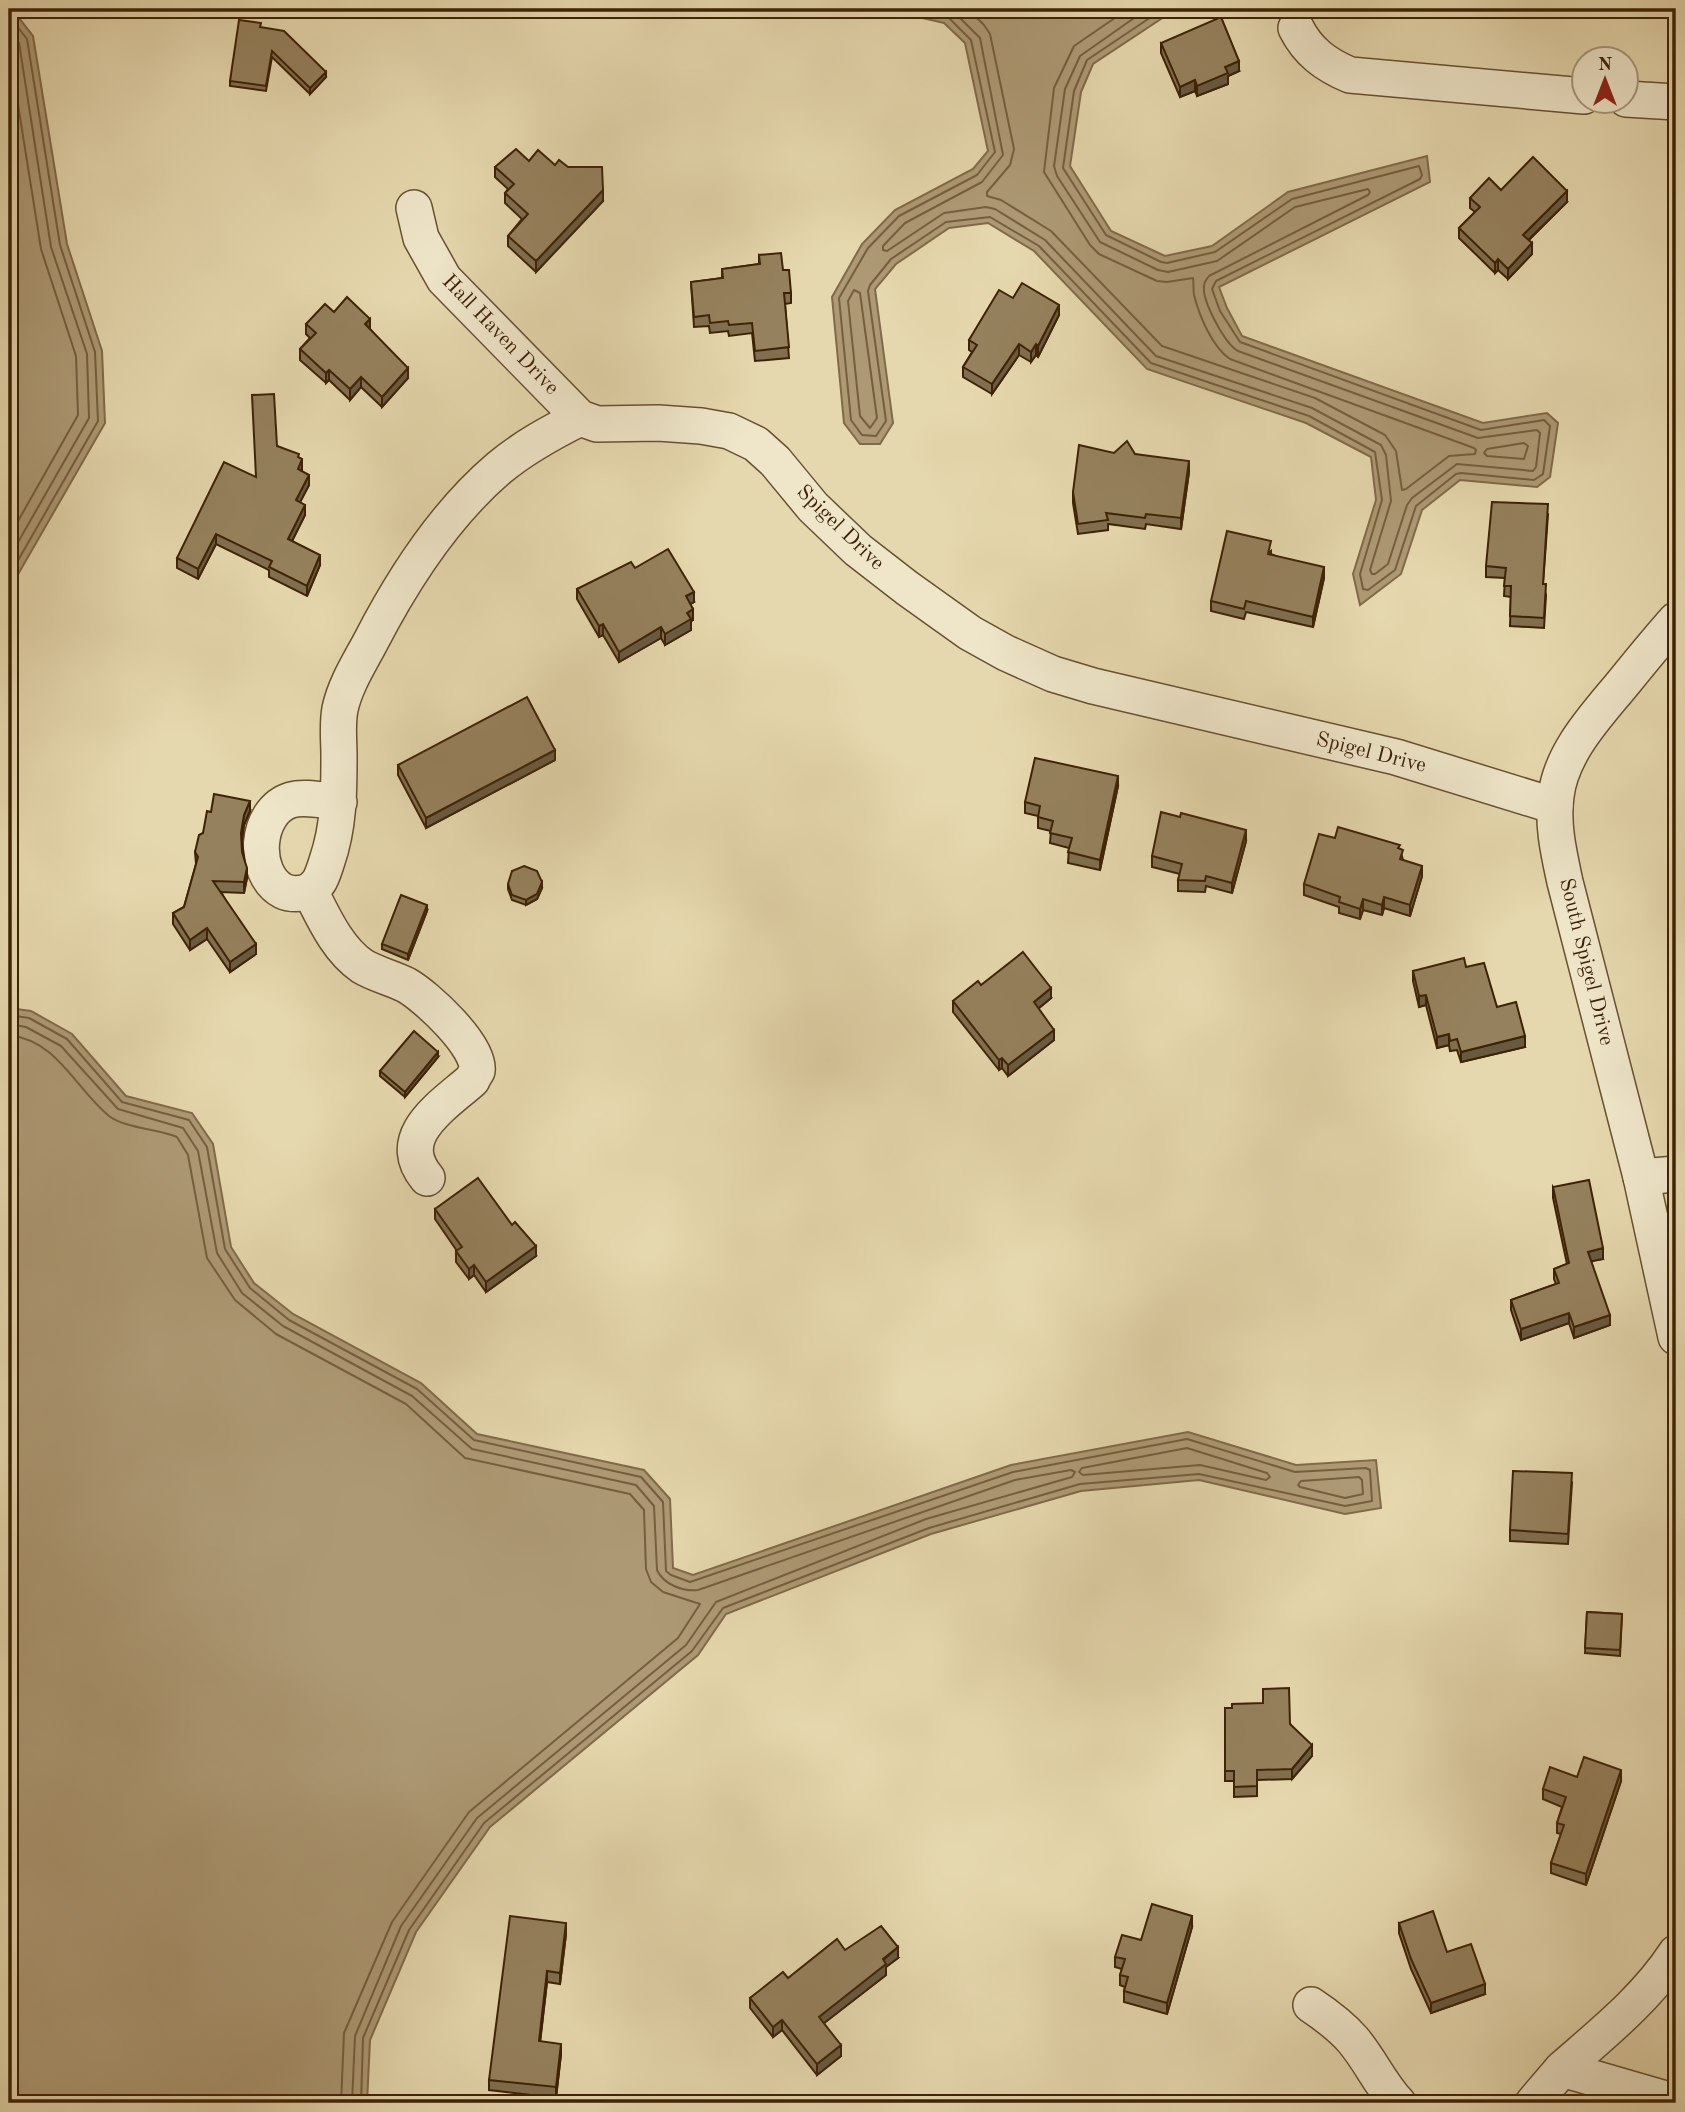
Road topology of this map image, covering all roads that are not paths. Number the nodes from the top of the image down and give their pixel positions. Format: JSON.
{"nodes":[{"id":1,"x":1296,"y":28,"type":"dead end"},
{"id":2,"x":1570,"y":95,"type":"edge"},
{"id":3,"x":1640,"y":100,"type":"edge"},
{"id":4,"x":1676,"y":102,"type":"edge"},
{"id":5,"x":414,"y":208,"type":"dead end"},
{"id":6,"x":580,"y":418,"type":"junction"},
{"id":7,"x":1676,"y":620,"type":"edge"},
{"id":8,"x":339,"y":802,"type":"junction"},
{"id":9,"x":1555,"y":806,"type":"junction"},
{"id":10,"x":310,"y":891,"type":"junction"},
{"id":11,"x":1676,"y":1174,"type":"edge"},
{"id":12,"x":1641,"y":1177,"type":"junction"},
{"id":13,"x":428,"y":1178,"type":"dead end"},
{"id":14,"x":1676,"y":1335,"type":"edge"},
{"id":15,"x":1676,"y":1953,"type":"edge"},
{"id":16,"x":1311,"y":2005,"type":"dead end"},
{"id":17,"x":1562,"y":2069,"type":"junction"},
{"id":18,"x":1676,"y":2102,"type":"edge"},
{"id":19,"x":1398,"y":2103,"type":"edge"},
{"id":20,"x":1533,"y":2103,"type":"edge"}],
"edges":[{"from":1,"to":2,"type":"street"},
{"from":3,"to":4,"type":"street"},
{"from":5,"to":6,"type":"street","name":"Hall Haven Drive"},
{"from":6,"to":8,"type":"street"},
{"from":6,"to":9,"type":"street","name":"Spigel Drive"},
{"from":7,"to":9,"type":"street","name":"South Spigel Drive"},
{"from":8,"to":10,"type":"street"},
{"from":8,"to":10,"type":"street"},
{"from":9,"to":12,"type":"street","name":"South Spigel Drive"},
{"from":10,"to":13,"type":"street"},
{"from":11,"to":12,"type":"street"},
{"from":12,"to":14,"type":"street","name":"South Spigel Drive"},
{"from":15,"to":17,"type":"street"},
{"from":16,"to":19,"type":"street"},
{"from":17,"to":18,"type":"street"},
{"from":17,"to":20,"type":"street"}]}
